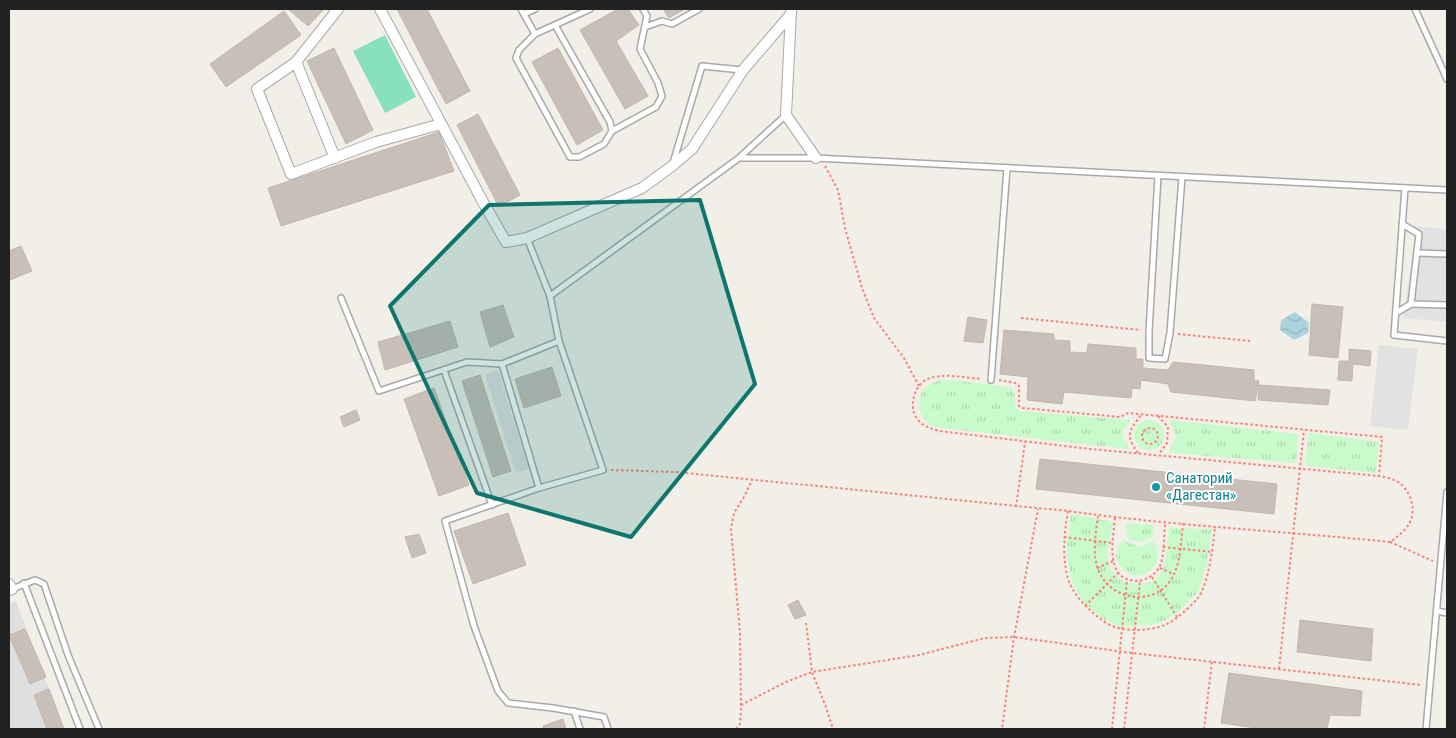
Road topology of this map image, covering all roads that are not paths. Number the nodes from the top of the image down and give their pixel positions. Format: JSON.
{"nodes":[{"id":1,"x":338,"y":9,"type":"edge"},
{"id":2,"x":380,"y":9,"type":"edge"},
{"id":3,"x":535,"y":9,"type":"edge"},
{"id":4,"x":590,"y":9,"type":"edge"},
{"id":5,"x":643,"y":9,"type":"edge"},
{"id":6,"x":700,"y":9,"type":"edge"},
{"id":7,"x":1415,"y":9,"type":"edge"},
{"id":8,"x":523,"y":11,"type":"edge"},
{"id":9,"x":791,"y":11,"type":"edge"},
{"id":10,"x":555,"y":25,"type":"junction"},
{"id":11,"x":645,"y":27,"type":"junction"},
{"id":12,"x":535,"y":34,"type":"junction"},
{"id":13,"x":296,"y":62,"type":"junction"},
{"id":14,"x":743,"y":70,"type":"junction"},
{"id":15,"x":1447,"y":79,"type":"edge"},
{"id":16,"x":786,"y":115,"type":"junction"},
{"id":17,"x":442,"y":124,"type":"junction"},
{"id":18,"x":612,"y":131,"type":"junction"},
{"id":19,"x":335,"y":158,"type":"junction"},
{"id":20,"x":739,"y":158,"type":"junction"},
{"id":21,"x":816,"y":158,"type":"junction"},
{"id":22,"x":672,"y":166,"type":"junction"},
{"id":23,"x":1007,"y":168,"type":"junction"},
{"id":24,"x":1158,"y":176,"type":"junction"},
{"id":25,"x":1182,"y":177,"type":"junction"},
{"id":26,"x":1405,"y":188,"type":"junction"},
{"id":27,"x":1447,"y":190,"type":"edge"},
{"id":28,"x":1402,"y":224,"type":"junction"},
{"id":29,"x":527,"y":238,"type":"junction"},
{"id":30,"x":1417,"y":253,"type":"junction"},
{"id":31,"x":1447,"y":254,"type":"edge"},
{"id":32,"x":550,"y":296,"type":"junction"},
{"id":33,"x":341,"y":298,"type":"dead end"},
{"id":34,"x":1411,"y":304,"type":"junction"},
{"id":35,"x":1447,"y":305,"type":"edge"},
{"id":36,"x":1396,"y":313,"type":"junction"},
{"id":37,"x":559,"y":341,"type":"junction"},
{"id":38,"x":1447,"y":341,"type":"edge"},
{"id":39,"x":502,"y":364,"type":"junction"},
{"id":40,"x":444,"y":370,"type":"junction"},
{"id":41,"x":991,"y":380,"type":"road end"},
{"id":42,"x":539,"y":488,"type":"junction"},
{"id":43,"x":1447,"y":492,"type":"edge"},
{"id":44,"x":492,"y":504,"type":"junction"},
{"id":45,"x":24,"y":583,"type":"junction"},
{"id":46,"x":10,"y":588,"type":"edge"},
{"id":47,"x":1437,"y":611,"type":"junction"},
{"id":48,"x":1447,"y":613,"type":"edge"},
{"id":49,"x":574,"y":711,"type":"junction"},
{"id":50,"x":80,"y":729,"type":"edge"},
{"id":51,"x":99,"y":729,"type":"edge"},
{"id":52,"x":580,"y":729,"type":"edge"},
{"id":53,"x":608,"y":729,"type":"edge"},
{"id":54,"x":1426,"y":729,"type":"edge"}],
"edges":[{"from":1,"to":13,"type":"street"},
{"from":2,"to":17,"type":"street"},
{"from":3,"to":8,"type":"lane"},
{"from":4,"to":10,"type":"lane"},
{"from":5,"to":11,"type":"lane"},
{"from":6,"to":11,"type":"lane"},
{"from":7,"to":15,"type":"lane"},
{"from":8,"to":12,"type":"lane"},
{"from":9,"to":14,"type":"street"},
{"from":9,"to":16,"type":"street"},
{"from":10,"to":12,"type":"lane"},
{"from":10,"to":18,"type":"lane"},
{"from":11,"to":18,"type":"lane"},
{"from":12,"to":18,"type":"lane"},
{"from":13,"to":19,"type":"street"},
{"from":13,"to":19,"type":"street"},
{"from":14,"to":22,"type":"street"},
{"from":14,"to":22,"type":"lane"},
{"from":16,"to":20,"type":"lane"},
{"from":16,"to":21,"type":"street"},
{"from":17,"to":19,"type":"street"},
{"from":17,"to":29,"type":"street"},
{"from":20,"to":21,"type":"lane"},
{"from":20,"to":32,"type":"lane"},
{"from":21,"to":23,"type":"lane"},
{"from":22,"to":29,"type":"street"},
{"from":23,"to":24,"type":"lane"},
{"from":23,"to":41,"type":"lane"},
{"from":24,"to":25,"type":"lane"},
{"from":24,"to":25,"type":"lane"},
{"from":25,"to":26,"type":"lane"},
{"from":26,"to":27,"type":"lane"},
{"from":26,"to":28,"type":"lane"},
{"from":28,"to":30,"type":"lane"},
{"from":28,"to":36,"type":"lane"},
{"from":29,"to":32,"type":"lane"},
{"from":30,"to":31,"type":"lane"},
{"from":30,"to":34,"type":"lane"},
{"from":32,"to":37,"type":"lane"},
{"from":33,"to":40,"type":"lane"},
{"from":34,"to":35,"type":"lane"},
{"from":34,"to":36,"type":"lane"},
{"from":36,"to":38,"type":"lane"},
{"from":37,"to":39,"type":"lane"},
{"from":37,"to":42,"type":"lane"},
{"from":39,"to":40,"type":"lane"},
{"from":39,"to":42,"type":"lane"},
{"from":40,"to":44,"type":"lane"},
{"from":42,"to":44,"type":"lane"},
{"from":43,"to":47,"type":"lane"},
{"from":44,"to":49,"type":"lane"},
{"from":45,"to":46,"type":"lane"},
{"from":45,"to":50,"type":"lane"},
{"from":45,"to":51,"type":"lane"},
{"from":47,"to":48,"type":"lane"},
{"from":47,"to":54,"type":"lane"},
{"from":49,"to":52,"type":"lane"},
{"from":49,"to":53,"type":"lane"}]}
